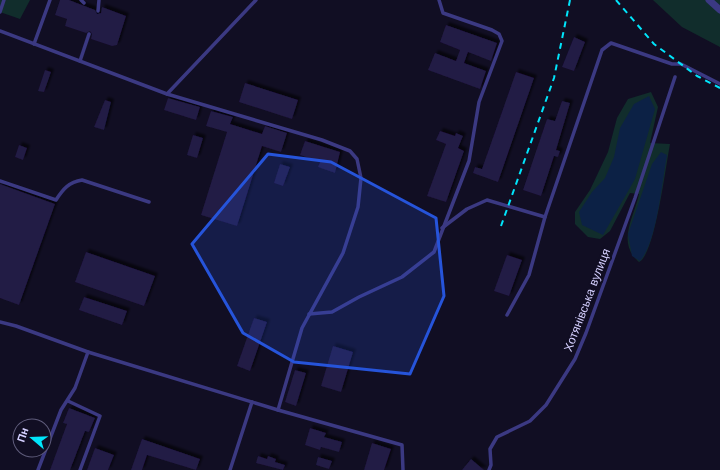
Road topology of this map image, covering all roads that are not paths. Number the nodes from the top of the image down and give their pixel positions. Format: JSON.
{"nodes":[{"id":1,"x":4,"y":0,"type":"edge"},
{"id":2,"x":50,"y":0,"type":"edge"},
{"id":3,"x":99,"y":0,"type":"edge"},
{"id":4,"x":256,"y":0,"type":"edge"},
{"id":5,"x":439,"y":0,"type":"edge"},
{"id":6,"x":709,"y":0,"type":"edge"},
{"id":7,"x":720,"y":10,"type":"edge"},
{"id":8,"x":98,"y":11,"type":"dead end"},
{"id":9,"x":0,"y":12,"type":"edge"},
{"id":10,"x":0,"y":31,"type":"edge"},
{"id":11,"x":89,"y":34,"type":"dead end"},
{"id":12,"x":34,"y":44,"type":"junction"},
{"id":13,"x":80,"y":61,"type":"junction"},
{"id":14,"x":675,"y":77,"type":"dead end"},
{"id":15,"x":720,"y":84,"type":"edge"},
{"id":16,"x":168,"y":94,"type":"junction"},
{"id":17,"x":0,"y":181,"type":"edge"},
{"id":18,"x":149,"y":202,"type":"dead end"},
{"id":19,"x":545,"y":217,"type":"junction"},
{"id":20,"x":441,"y":229,"type":"junction"},
{"id":21,"x":309,"y":314,"type":"junction"},
{"id":22,"x":507,"y":316,"type":"dead end"},
{"id":23,"x":0,"y":322,"type":"edge"},
{"id":24,"x":88,"y":352,"type":"junction"},
{"id":25,"x":68,"y":401,"type":"junction"},
{"id":26,"x":252,"y":402,"type":"junction"},
{"id":27,"x":278,"y":410,"type":"junction"},
{"id":28,"x":38,"y":470,"type":"edge"},
{"id":29,"x":80,"y":470,"type":"edge"},
{"id":30,"x":230,"y":470,"type":"edge"},
{"id":31,"x":403,"y":470,"type":"edge"},
{"id":32,"x":489,"y":470,"type":"edge"}],
"edges":[{"from":1,"to":9,"type":"lane"},
{"from":2,"to":12,"type":"lane"},
{"from":3,"to":8,"type":"lane"},
{"from":4,"to":16,"type":"lane"},
{"from":5,"to":20,"type":"lane"},
{"from":6,"to":7,"type":"street"},
{"from":10,"to":12,"type":"lane"},
{"from":11,"to":13,"type":"lane"},
{"from":12,"to":13,"type":"lane"},
{"from":13,"to":16,"type":"lane"},
{"from":14,"to":32,"type":"lane","name":"Хотянівська вулиця"},
{"from":15,"to":19,"type":"lane"},
{"from":16,"to":21,"type":"lane"},
{"from":17,"to":18,"type":"lane"},
{"from":19,"to":20,"type":"lane"},
{"from":19,"to":22,"type":"lane"},
{"from":20,"to":21,"type":"lane"},
{"from":21,"to":27,"type":"lane"},
{"from":23,"to":24,"type":"lane"},
{"from":24,"to":25,"type":"lane"},
{"from":24,"to":26,"type":"lane"},
{"from":25,"to":28,"type":"lane"},
{"from":25,"to":29,"type":"lane"},
{"from":26,"to":27,"type":"lane"},
{"from":26,"to":30,"type":"lane"},
{"from":27,"to":31,"type":"lane"}]}
